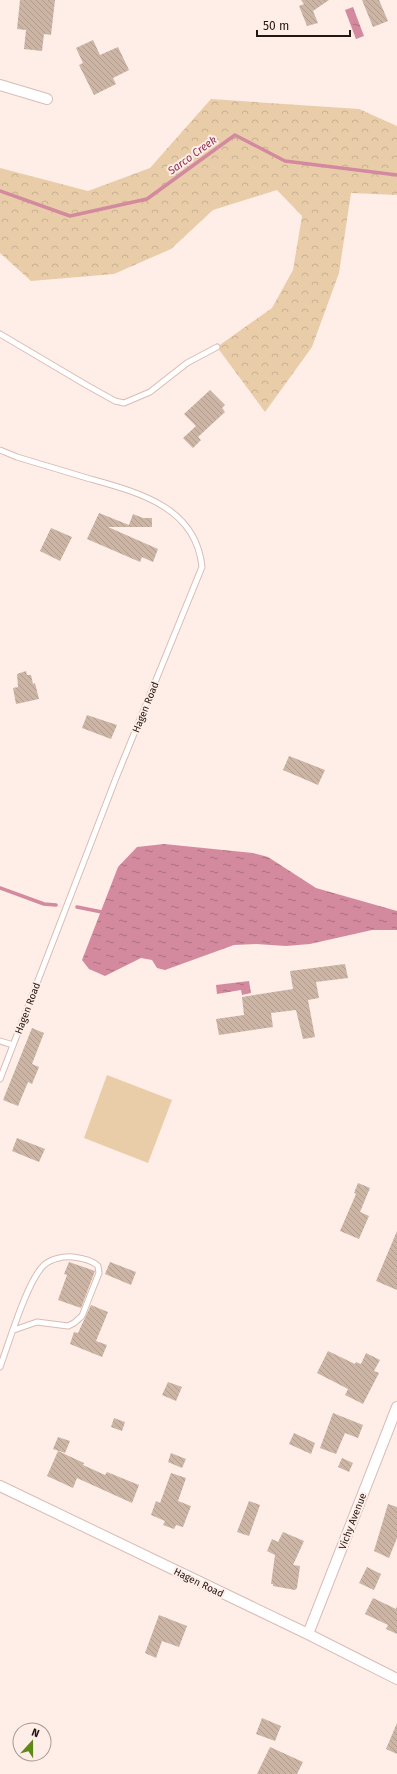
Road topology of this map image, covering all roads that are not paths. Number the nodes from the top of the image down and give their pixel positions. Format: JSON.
{"nodes":[{"id":1,"x":0,"y":85,"type":"edge"},
{"id":2,"x":47,"y":99,"type":"dead end"},
{"id":3,"x":0,"y":334,"type":"edge"},
{"id":4,"x":217,"y":347,"type":"dead end"},
{"id":5,"x":0,"y":450,"type":"edge"},
{"id":6,"x":0,"y":1041,"type":"edge"},
{"id":7,"x":13,"y":1045,"type":"junction"},
{"id":8,"x":0,"y":1079,"type":"edge"},
{"id":9,"x":14,"y":1330,"type":"junction"},
{"id":10,"x":0,"y":1367,"type":"edge"},
{"id":11,"x":396,"y":1414,"type":"edge"},
{"id":12,"x":0,"y":1486,"type":"edge"},
{"id":13,"x":308,"y":1634,"type":"junction"},
{"id":14,"x":397,"y":1679,"type":"edge"}],
"edges":[{"from":1,"to":2,"type":"street"},
{"from":3,"to":4,"type":"lane"},
{"from":5,"to":7,"type":"lane","name":"Hagen Road"},
{"from":6,"to":7,"type":"lane"},
{"from":7,"to":8,"type":"lane","name":"Hagen Road"},
{"from":9,"to":9,"type":"lane"},
{"from":9,"to":10,"type":"lane"},
{"from":11,"to":13,"type":"street","name":"Vichy Avenue"},
{"from":12,"to":13,"type":"street","name":"Hagen Road"},
{"from":13,"to":14,"type":"street","name":"Hagen Road"}]}
